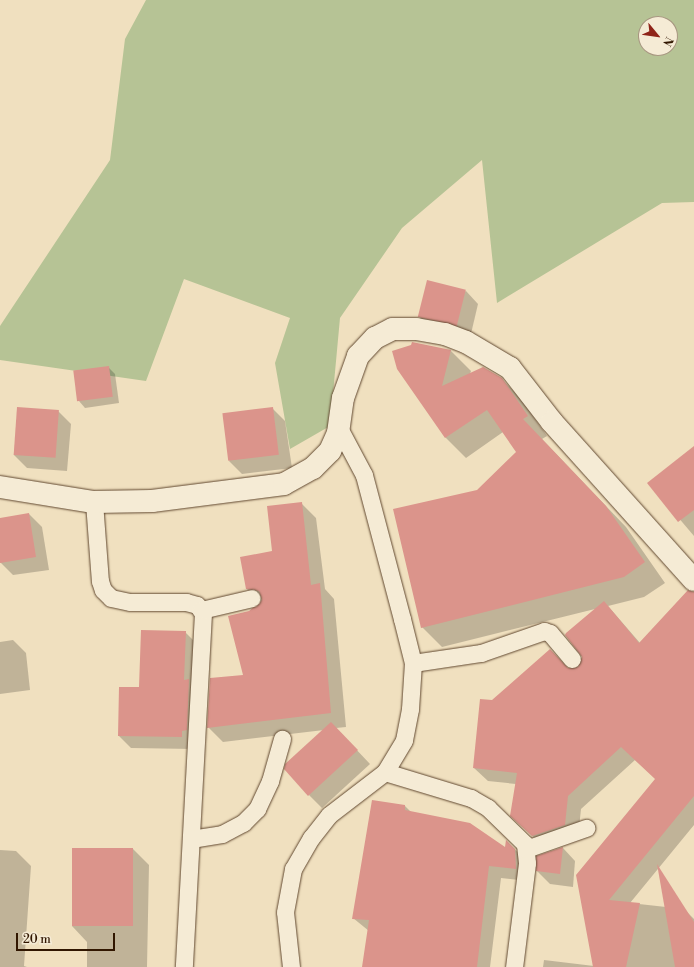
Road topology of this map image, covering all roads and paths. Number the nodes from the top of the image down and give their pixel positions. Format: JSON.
{"nodes":[{"id":1,"x":339,"y":428,"type":"junction"},
{"id":2,"x":0,"y":487,"type":"edge"},
{"id":3,"x":94,"y":502,"type":"junction"},
{"id":4,"x":694,"y":580,"type":"edge"},
{"id":5,"x":252,"y":598,"type":"dead end"},
{"id":6,"x":201,"y":610,"type":"junction"},
{"id":7,"x":572,"y":659,"type":"dead end"},
{"id":8,"x":413,"y":663,"type":"junction"},
{"id":9,"x":282,"y":739,"type":"dead end"},
{"id":10,"x":385,"y":772,"type":"junction"},
{"id":11,"x":586,"y":828,"type":"dead end"},
{"id":12,"x":191,"y":839,"type":"junction"},
{"id":13,"x":526,"y":849,"type":"junction"},
{"id":14,"x":184,"y":967,"type":"edge"},
{"id":15,"x":291,"y":967,"type":"edge"},
{"id":16,"x":514,"y":967,"type":"edge"}],
"edges":[{"from":1,"to":3,"type":"street"},
{"from":1,"to":4,"type":"street"},
{"from":1,"to":8,"type":"lane"},
{"from":2,"to":3,"type":"street"},
{"from":3,"to":6,"type":"lane"},
{"from":5,"to":6,"type":"lane"},
{"from":6,"to":12,"type":"lane"},
{"from":7,"to":8,"type":"lane"},
{"from":8,"to":10,"type":"lane"},
{"from":9,"to":12,"type":"lane"},
{"from":10,"to":13,"type":"lane"},
{"from":10,"to":15,"type":"lane"},
{"from":11,"to":13,"type":"lane"},
{"from":12,"to":14,"type":"lane"},
{"from":13,"to":16,"type":"lane"}]}
